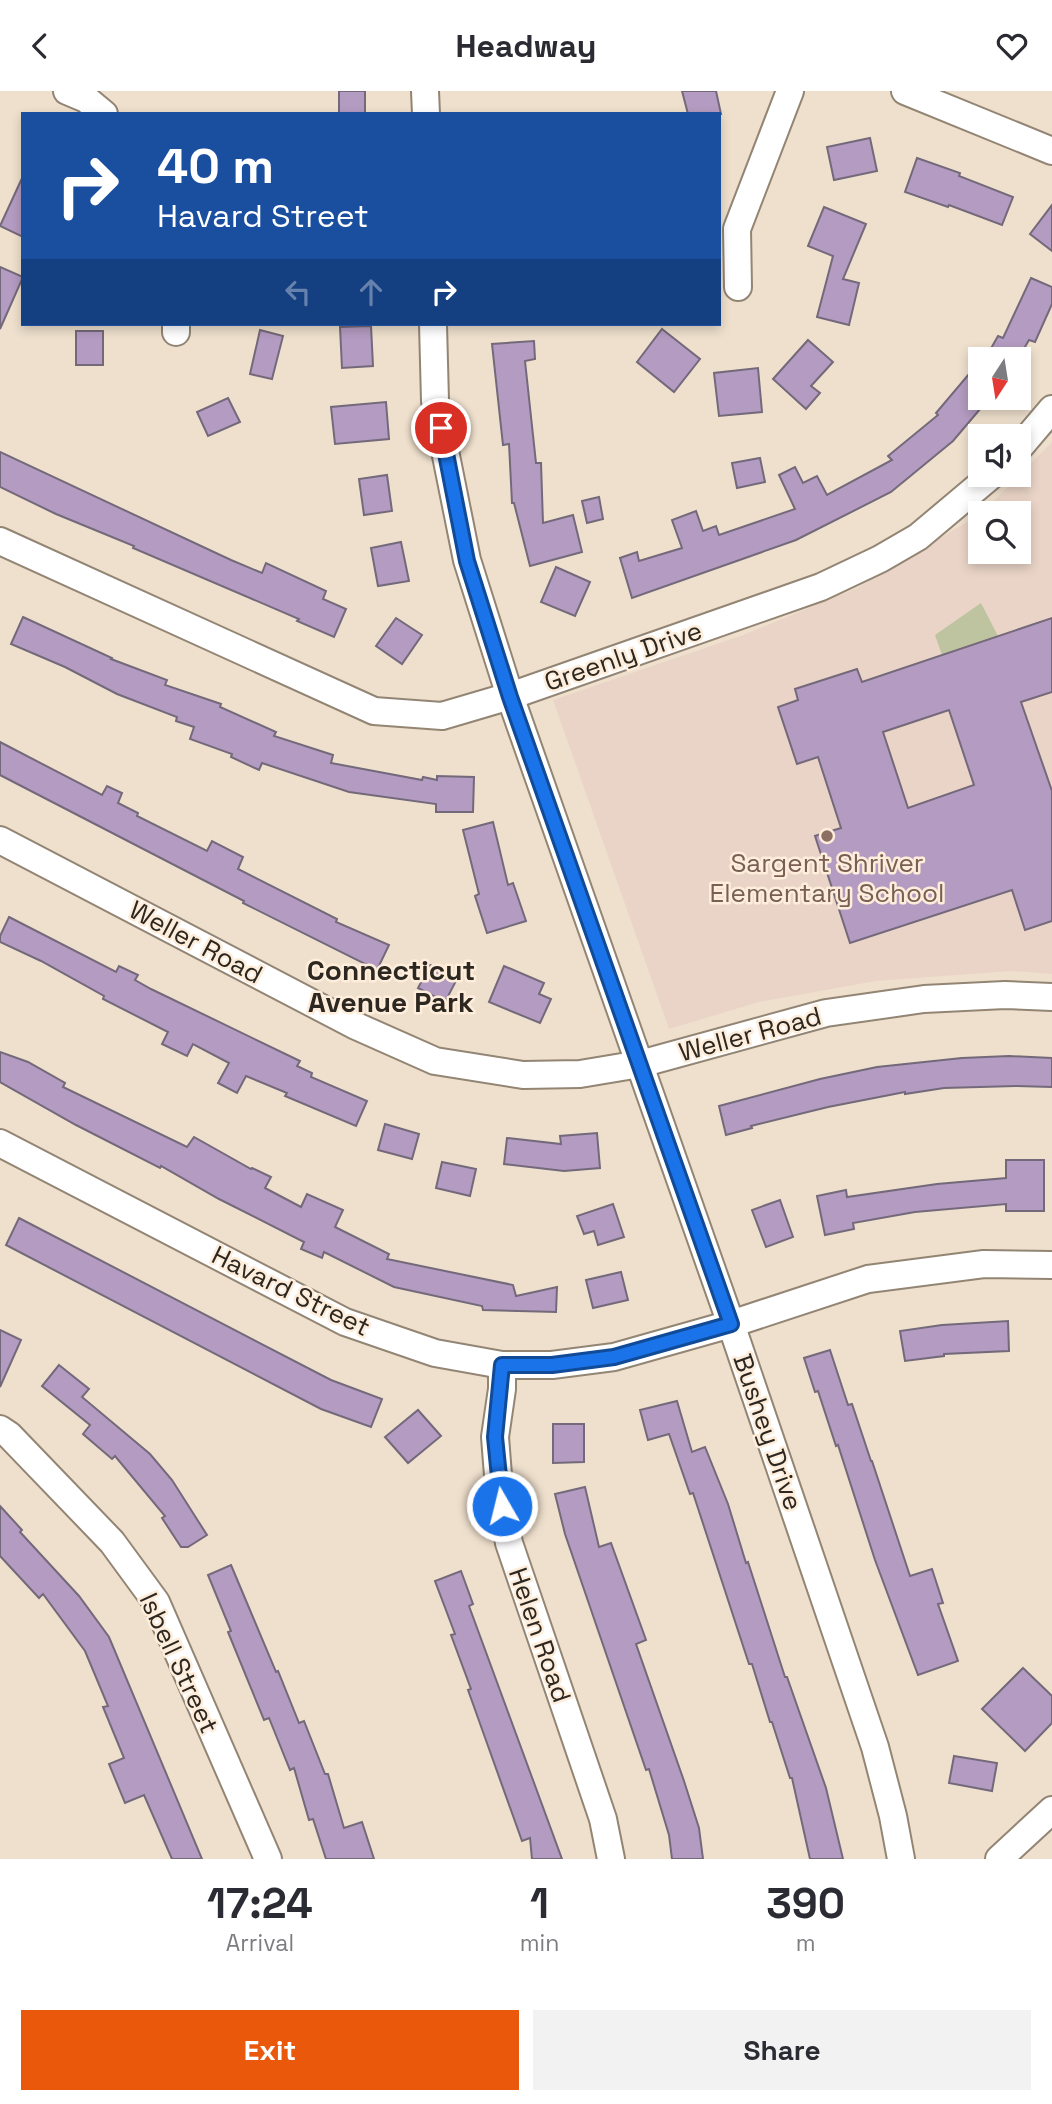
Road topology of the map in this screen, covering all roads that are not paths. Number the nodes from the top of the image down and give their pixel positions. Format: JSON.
{"nodes":[{"id":1,"x":67,"y":91,"type":"edge"},
{"id":2,"x":425,"y":91,"type":"edge"},
{"id":3,"x":790,"y":91,"type":"edge"},
{"id":4,"x":905,"y":91,"type":"edge"},
{"id":5,"x":102,"y":112,"type":"edge"},
{"id":6,"x":426,"y":112,"type":"edge"},
{"id":7,"x":1052,"y":151,"type":"edge"},
{"id":8,"x":738,"y":287,"type":"dead end"},
{"id":9,"x":433,"y":326,"type":"edge"},
{"id":10,"x":1052,"y":409,"type":"edge"},
{"id":11,"x":1031,"y":434,"type":"edge"},
{"id":12,"x":978,"y":487,"type":"edge"},
{"id":13,"x":0,"y":541,"type":"edge"},
{"id":14,"x":510,"y":697,"type":"junction"},
{"id":15,"x":0,"y":839,"type":"edge"},
{"id":16,"x":1052,"y":997,"type":"edge"},
{"id":17,"x":640,"y":1064,"type":"junction"},
{"id":18,"x":0,"y":1143,"type":"edge"},
{"id":19,"x":1052,"y":1265,"type":"edge"},
{"id":20,"x":731,"y":1324,"type":"junction"},
{"id":21,"x":502,"y":1365,"type":"junction"},
{"id":22,"x":0,"y":1429,"type":"edge"},
{"id":23,"x":1052,"y":1810,"type":"edge"},
{"id":24,"x":1008,"y":1856,"type":"edge"},
{"id":25,"x":268,"y":1859,"type":"edge"},
{"id":26,"x":611,"y":1859,"type":"edge"},
{"id":27,"x":901,"y":1859,"type":"edge"}],
"edges":[{"from":1,"to":5,"type":"street"},
{"from":2,"to":6,"type":"street"},
{"from":3,"to":8,"type":"street"},
{"from":4,"to":7,"type":"street"},
{"from":9,"to":14,"type":"street","name":"Bushey Drive"},
{"from":10,"to":11,"type":"street"},
{"from":12,"to":14,"type":"street","name":"Greenly Drive"},
{"from":13,"to":14,"type":"street","name":"Greenly Drive"},
{"from":14,"to":17,"type":"street","name":"Bushey Drive"},
{"from":15,"to":17,"type":"street","name":"Weller Road"},
{"from":16,"to":17,"type":"street","name":"Weller Road"},
{"from":17,"to":20,"type":"street","name":"Bushey Drive"},
{"from":18,"to":21,"type":"street","name":"Havard Street"},
{"from":19,"to":20,"type":"street","name":"Havard Street"},
{"from":20,"to":21,"type":"street","name":"Havard Street"},
{"from":20,"to":27,"type":"street","name":"Bushey Drive"},
{"from":21,"to":26,"type":"street","name":"Helen Road"},
{"from":22,"to":25,"type":"street","name":"Isbell Street"},
{"from":23,"to":24,"type":"street"}]}
